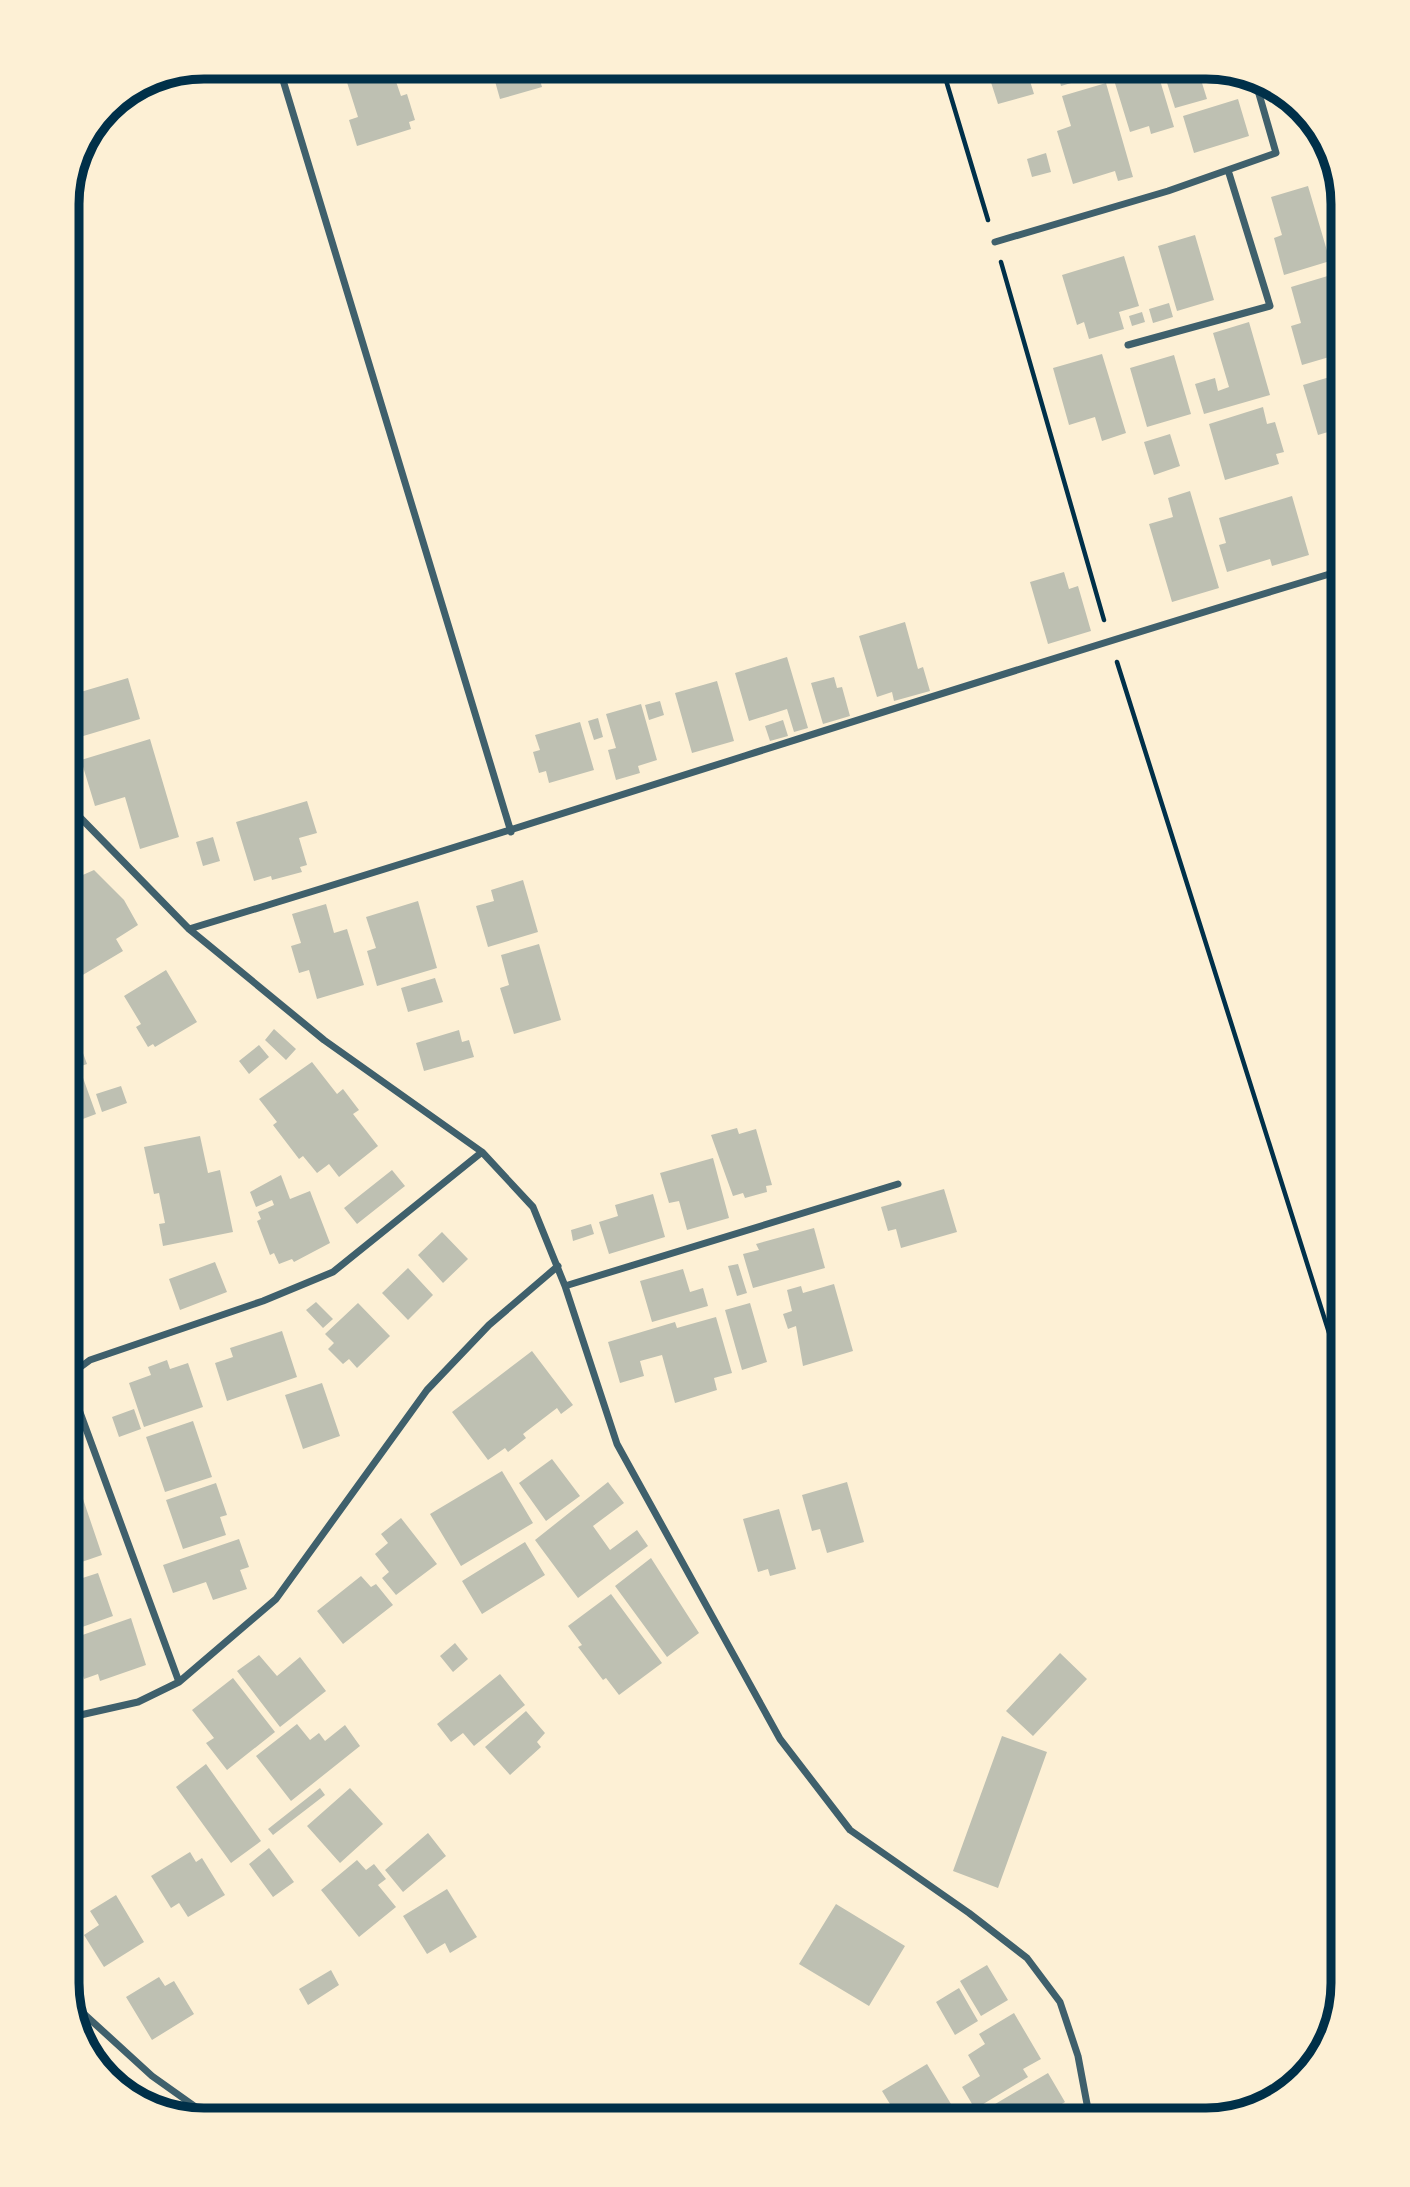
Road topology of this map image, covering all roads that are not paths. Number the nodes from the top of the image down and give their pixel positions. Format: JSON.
{"nodes":[{"id":1,"x":283,"y":79,"type":"edge"},
{"id":2,"x":1258,"y":91,"type":"edge"},
{"id":3,"x":1228,"y":170,"type":"junction"},
{"id":4,"x":995,"y":242,"type":"road end"},
{"id":5,"x":1128,"y":345,"type":"dead end"},
{"id":6,"x":1331,"y":574,"type":"edge"},
{"id":7,"x":79,"y":816,"type":"edge"},
{"id":8,"x":511,"y":832,"type":"junction"},
{"id":9,"x":189,"y":929,"type":"junction"},
{"id":10,"x":482,"y":1152,"type":"junction"},
{"id":11,"x":898,"y":1184,"type":"dead end"},
{"id":12,"x":558,"y":1266,"type":"junction"},
{"id":13,"x":565,"y":1286,"type":"junction"},
{"id":14,"x":79,"y":1368,"type":"edge"},
{"id":15,"x":79,"y":1410,"type":"edge"},
{"id":16,"x":179,"y":1682,"type":"junction"},
{"id":17,"x":79,"y":1715,"type":"edge"},
{"id":18,"x":83,"y":2013,"type":"edge"},
{"id":19,"x":197,"y":2108,"type":"edge"},
{"id":20,"x":1088,"y":2108,"type":"edge"}],
"edges":[{"from":1,"to":8,"type":"street"},
{"from":2,"to":3,"type":"street"},
{"from":3,"to":4,"type":"street"},
{"from":3,"to":5,"type":"street"},
{"from":6,"to":8,"type":"street"},
{"from":7,"to":9,"type":"street"},
{"from":8,"to":9,"type":"street"},
{"from":9,"to":10,"type":"street"},
{"from":10,"to":12,"type":"street"},
{"from":10,"to":14,"type":"street"},
{"from":11,"to":13,"type":"street"},
{"from":12,"to":13,"type":"street"},
{"from":12,"to":16,"type":"street"},
{"from":13,"to":20,"type":"street"},
{"from":15,"to":16,"type":"street"},
{"from":16,"to":17,"type":"street"},
{"from":18,"to":19,"type":"street"}]}
